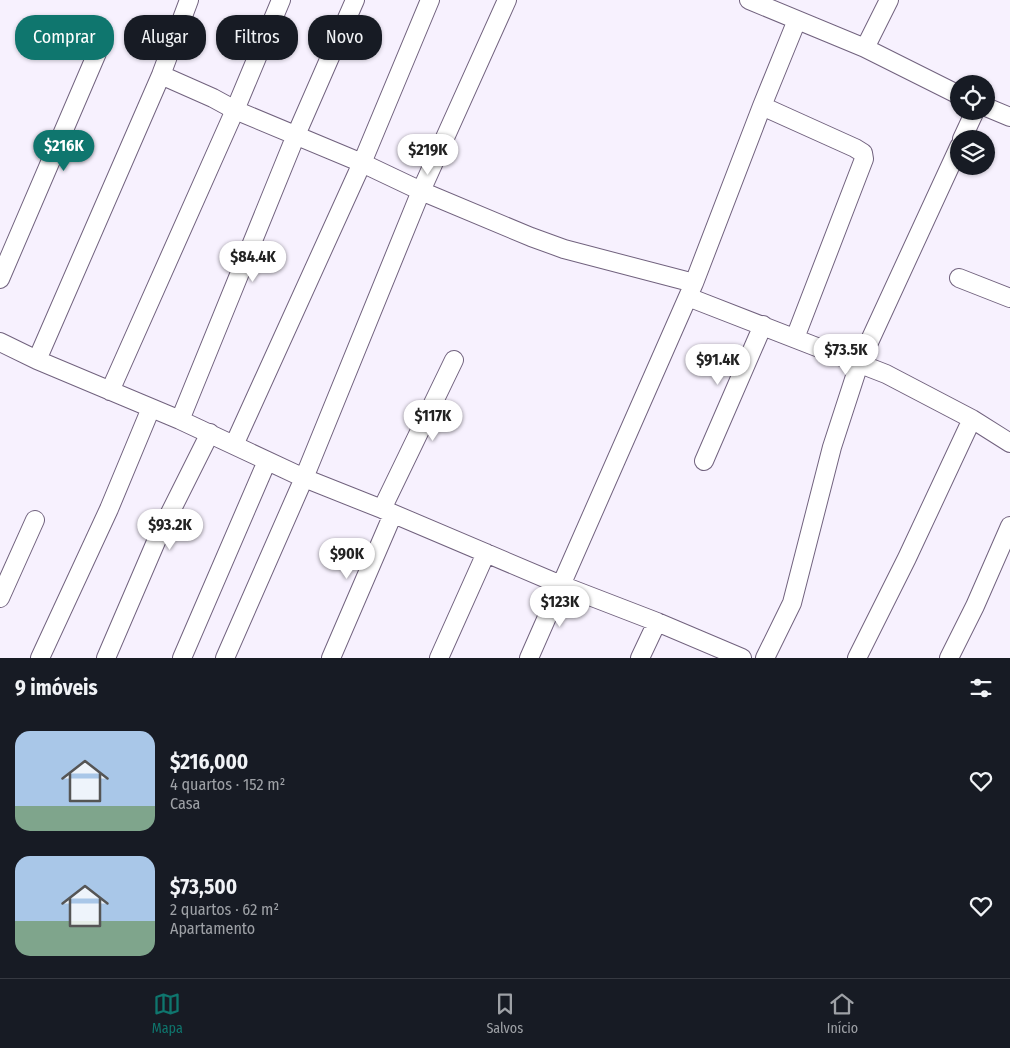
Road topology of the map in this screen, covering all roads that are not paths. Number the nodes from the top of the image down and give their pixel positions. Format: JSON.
{"nodes":[{"id":1,"x":281,"y":0,"type":"edge"},
{"id":2,"x":355,"y":0,"type":"edge"},
{"id":3,"x":430,"y":0,"type":"edge"},
{"id":4,"x":508,"y":0,"type":"edge"},
{"id":5,"x":749,"y":0,"type":"edge"},
{"id":6,"x":890,"y":0,"type":"edge"},
{"id":7,"x":186,"y":1,"type":"edge"},
{"id":8,"x":797,"y":20,"type":"junction"},
{"id":9,"x":864,"y":48,"type":"junction"},
{"id":10,"x":95,"y":60,"type":"edge"},
{"id":11,"x":161,"y":75,"type":"junction"},
{"id":12,"x":950,"y":91,"type":"edge"},
{"id":13,"x":762,"y":106,"type":"junction"},
{"id":14,"x":235,"y":110,"type":"junction"},
{"id":15,"x":995,"y":111,"type":"edge"},
{"id":16,"x":1010,"y":117,"type":"edge"},
{"id":17,"x":296,"y":135,"type":"junction"},
{"id":18,"x":362,"y":163,"type":"junction"},
{"id":19,"x":950,"y":167,"type":"edge"},
{"id":20,"x":421,"y":191,"type":"junction"},
{"id":21,"x":959,"y":278,"type":"dead end"},
{"id":22,"x":0,"y":279,"type":"edge"},
{"id":23,"x":691,"y":290,"type":"junction"},
{"id":24,"x":1010,"y":298,"type":"edge"},
{"id":25,"x":763,"y":325,"type":"junction"},
{"id":26,"x":795,"y":338,"type":"junction"},
{"id":27,"x":0,"y":342,"type":"edge"},
{"id":28,"x":38,"y":360,"type":"junction"},
{"id":29,"x":454,"y":360,"type":"dead end"},
{"id":30,"x":859,"y":364,"type":"junction"},
{"id":31,"x":110,"y":391,"type":"junction"},
{"id":32,"x":151,"y":408,"type":"junction"},
{"id":33,"x":972,"y":419,"type":"junction"},
{"id":34,"x":180,"y":420,"type":"junction"},
{"id":35,"x":210,"y":433,"type":"junction"},
{"id":36,"x":1010,"y":443,"type":"edge"},
{"id":37,"x":234,"y":445,"type":"junction"},
{"id":38,"x":267,"y":461,"type":"junction"},
{"id":39,"x":704,"y":461,"type":"dead end"},
{"id":40,"x":304,"y":478,"type":"junction"},
{"id":41,"x":388,"y":512,"type":"junction"},
{"id":42,"x":35,"y":520,"type":"dead end"},
{"id":43,"x":1010,"y":526,"type":"edge"},
{"id":44,"x":486,"y":553,"type":"junction"},
{"id":45,"x":560,"y":585,"type":"junction"},
{"id":46,"x":0,"y":598,"type":"edge"},
{"id":47,"x":657,"y":622,"type":"junction"},
{"id":48,"x":40,"y":658,"type":"edge"},
{"id":49,"x":106,"y":658,"type":"edge"},
{"id":50,"x":182,"y":658,"type":"edge"},
{"id":51,"x":225,"y":658,"type":"edge"},
{"id":52,"x":331,"y":658,"type":"edge"},
{"id":53,"x":440,"y":658,"type":"edge"},
{"id":54,"x":529,"y":658,"type":"edge"},
{"id":55,"x":640,"y":658,"type":"edge"},
{"id":56,"x":742,"y":658,"type":"edge"},
{"id":57,"x":765,"y":658,"type":"edge"},
{"id":58,"x":857,"y":658,"type":"edge"},
{"id":59,"x":949,"y":658,"type":"edge"}],
"edges":[{"from":1,"to":14,"type":"street"},
{"from":2,"to":17,"type":"street"},
{"from":3,"to":18,"type":"street"},
{"from":4,"to":20,"type":"street"},
{"from":5,"to":8,"type":"street"},
{"from":6,"to":9,"type":"street"},
{"from":7,"to":11,"type":"street"},
{"from":8,"to":9,"type":"street"},
{"from":8,"to":13,"type":"street"},
{"from":9,"to":12,"type":"street"},
{"from":10,"to":22,"type":"street"},
{"from":11,"to":14,"type":"street"},
{"from":11,"to":28,"type":"street"},
{"from":13,"to":23,"type":"street"},
{"from":13,"to":26,"type":"street"},
{"from":14,"to":17,"type":"street"},
{"from":14,"to":31,"type":"street"},
{"from":15,"to":16,"type":"street"},
{"from":17,"to":18,"type":"street"},
{"from":17,"to":34,"type":"street"},
{"from":18,"to":20,"type":"street"},
{"from":18,"to":37,"type":"street"},
{"from":19,"to":30,"type":"street"},
{"from":20,"to":23,"type":"street"},
{"from":20,"to":40,"type":"street"},
{"from":21,"to":24,"type":"street"},
{"from":23,"to":25,"type":"street"},
{"from":23,"to":45,"type":"street"},
{"from":25,"to":26,"type":"street"},
{"from":25,"to":39,"type":"street"},
{"from":26,"to":30,"type":"street"},
{"from":27,"to":28,"type":"street"},
{"from":28,"to":31,"type":"street"},
{"from":29,"to":41,"type":"street"},
{"from":30,"to":33,"type":"street"},
{"from":30,"to":57,"type":"street"},
{"from":31,"to":32,"type":"street"},
{"from":32,"to":34,"type":"street"},
{"from":32,"to":48,"type":"street"},
{"from":33,"to":36,"type":"street"},
{"from":33,"to":58,"type":"street"},
{"from":34,"to":35,"type":"street"},
{"from":35,"to":37,"type":"street"},
{"from":35,"to":49,"type":"street"},
{"from":37,"to":38,"type":"street"},
{"from":38,"to":40,"type":"street"},
{"from":38,"to":50,"type":"street"},
{"from":40,"to":41,"type":"street"},
{"from":40,"to":51,"type":"street"},
{"from":41,"to":44,"type":"street"},
{"from":41,"to":52,"type":"street"},
{"from":42,"to":46,"type":"street"},
{"from":43,"to":59,"type":"street"},
{"from":44,"to":45,"type":"street"},
{"from":44,"to":53,"type":"street"},
{"from":45,"to":47,"type":"street"},
{"from":45,"to":54,"type":"street"},
{"from":47,"to":55,"type":"street"},
{"from":47,"to":56,"type":"street"}]}
